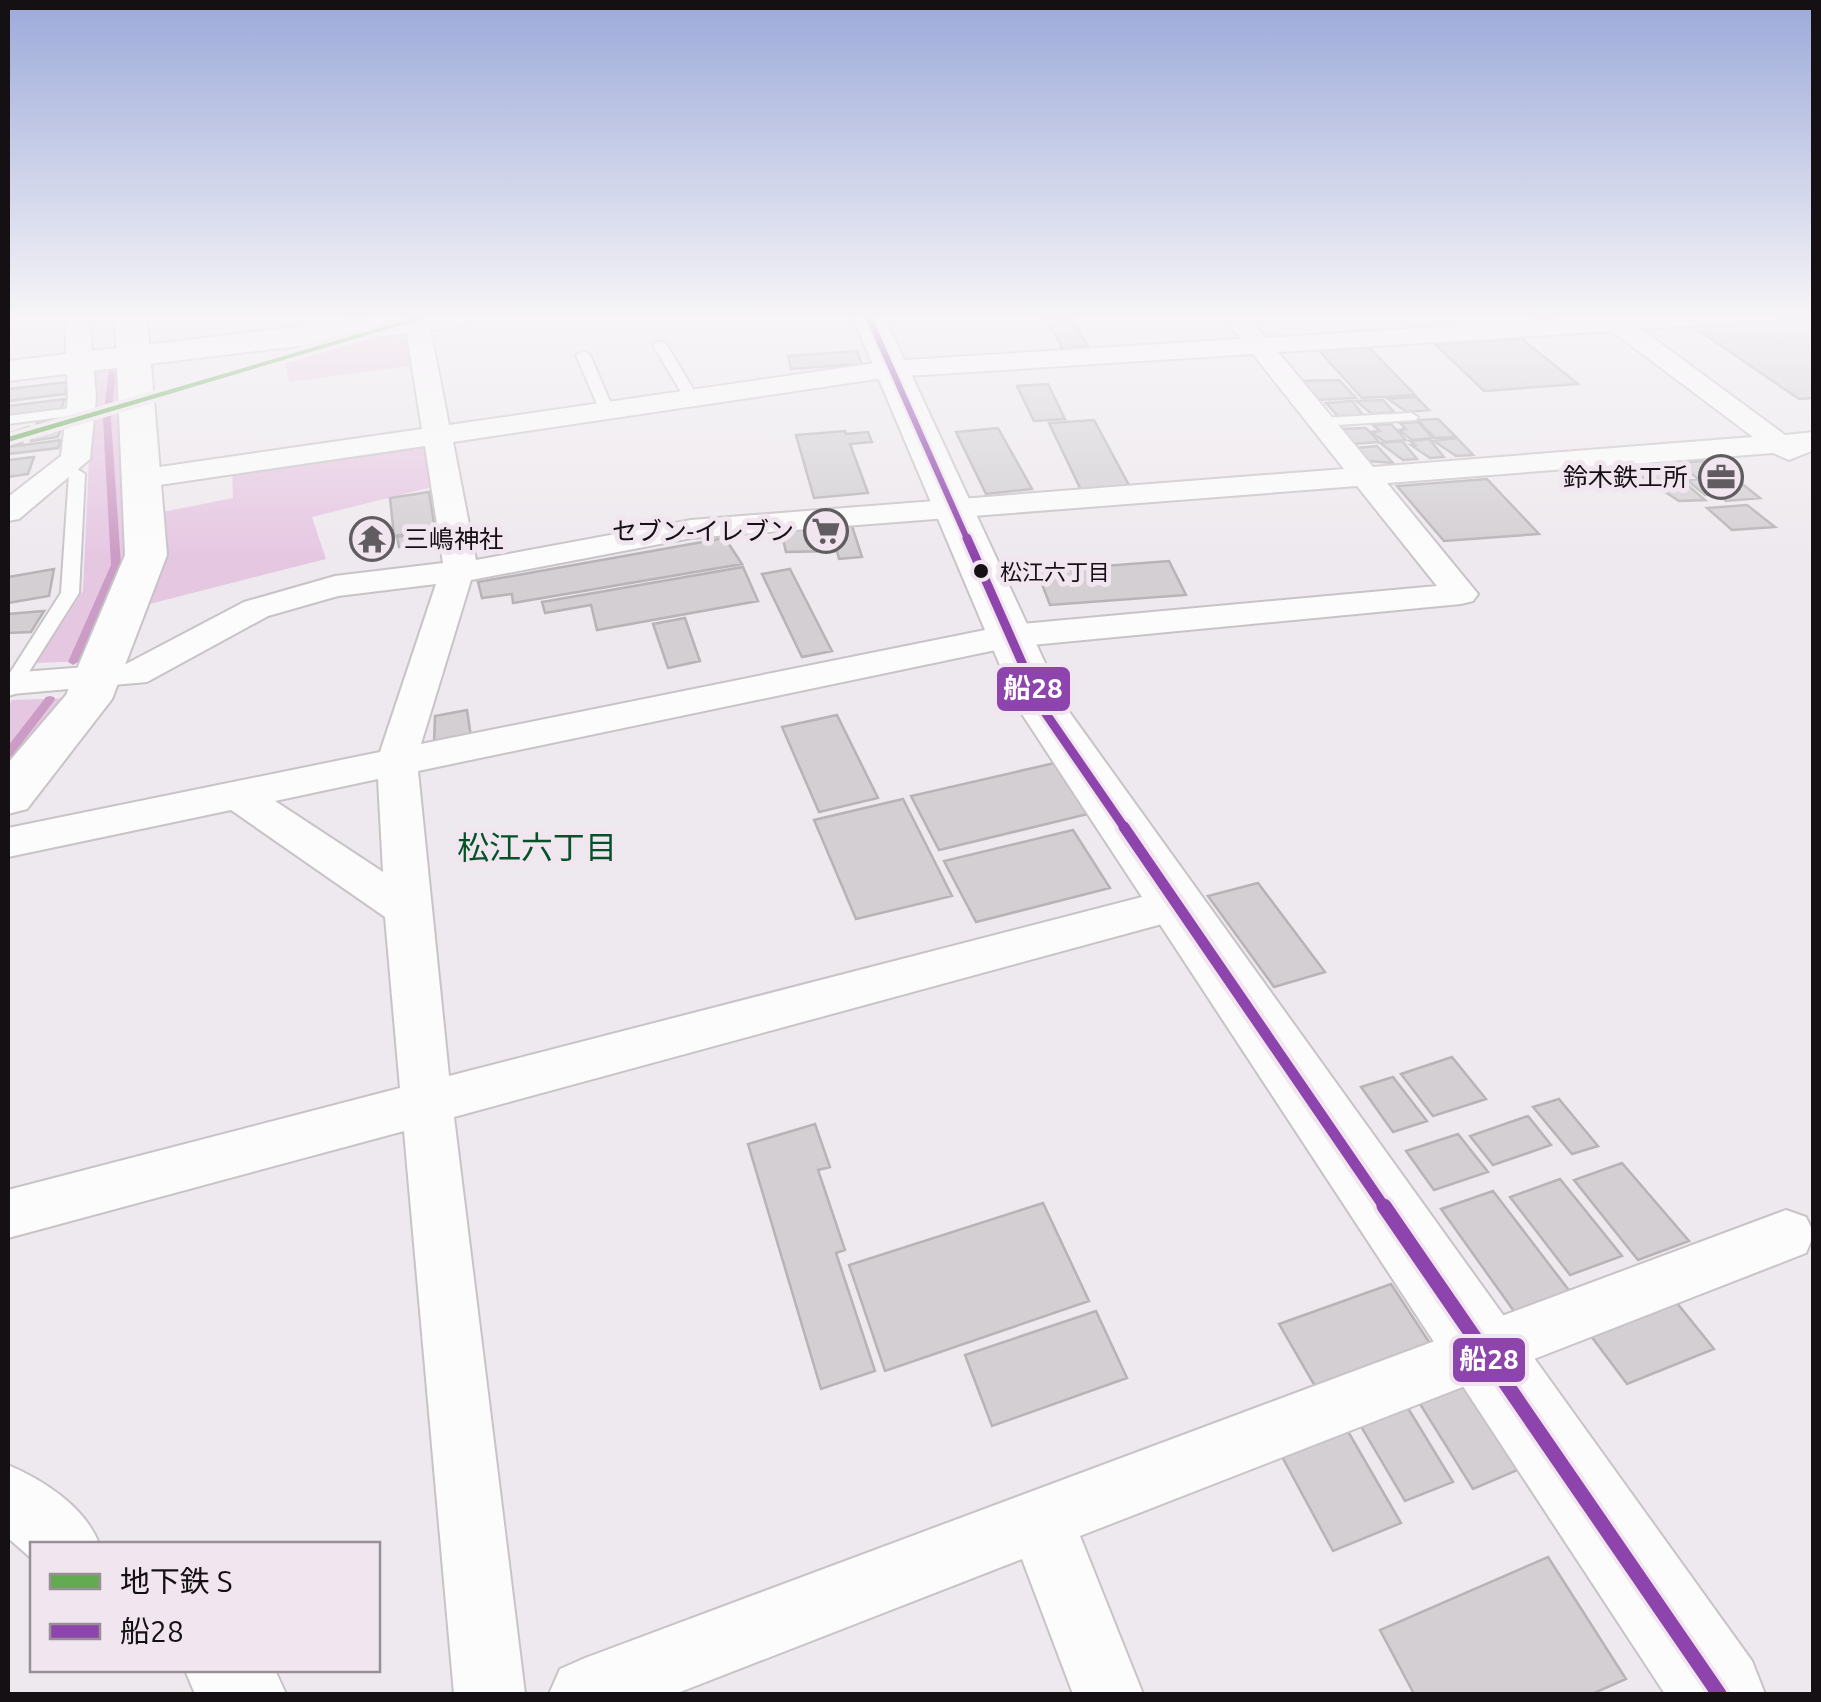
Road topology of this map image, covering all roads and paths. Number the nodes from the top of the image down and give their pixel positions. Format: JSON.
{"nodes":[{"id":1,"x":79,"y":397,"type":"edge"},
{"id":2,"x":135,"y":397,"type":"edge"},
{"id":3,"x":431,"y":397,"type":"edge"},
{"id":4,"x":601,"y":397,"type":"edge"},
{"id":5,"x":903,"y":397,"type":"edge"},
{"id":6,"x":1301,"y":397,"type":"edge"},
{"id":7,"x":1718,"y":397,"type":"edge"},
{"id":8,"x":692,"y":398,"type":"edge"},
{"id":9,"x":79,"y":411,"type":"junction"},
{"id":10,"x":607,"y":411,"type":"junction"},
{"id":11,"x":1412,"y":416,"type":"dead end"},
{"id":12,"x":8,"y":420,"type":"edge"},
{"id":13,"x":1321,"y":422,"type":"junction"},
{"id":14,"x":438,"y":437,"type":"junction"},
{"id":15,"x":1814,"y":442,"type":"edge"},
{"id":16,"x":1780,"y":444,"type":"junction"},
{"id":17,"x":76,"y":466,"type":"junction"},
{"id":18,"x":1814,"y":469,"type":"edge"},
{"id":19,"x":1365,"y":477,"type":"junction"},
{"id":20,"x":139,"y":479,"type":"junction"},
{"id":21,"x":954,"y":508,"type":"junction"},
{"id":22,"x":8,"y":512,"type":"edge"},
{"id":23,"x":456,"y":571,"type":"junction"},
{"id":24,"x":1010,"y":636,"type":"junction"},
{"id":25,"x":96,"y":679,"type":"junction"},
{"id":26,"x":10,"y":687,"type":"edge"},
{"id":27,"x":397,"y":760,"type":"junction"},
{"id":28,"x":236,"y":794,"type":"junction"},
{"id":29,"x":8,"y":797,"type":"edge"},
{"id":30,"x":8,"y":842,"type":"edge"},
{"id":31,"x":1173,"y":905,"type":"junction"},
{"id":32,"x":407,"y":910,"type":"junction"},
{"id":33,"x":429,"y":1104,"type":"junction"},
{"id":34,"x":8,"y":1214,"type":"edge"},
{"id":35,"x":1786,"y":1235,"type":"dead end"},
{"id":36,"x":1485,"y":1353,"type":"junction"},
{"id":37,"x":8,"y":1497,"type":"edge"},
{"id":38,"x":1040,"y":1519,"type":"junction"},
{"id":39,"x":64,"y":1542,"type":"edge"},
{"id":40,"x":222,"y":1672,"type":"edge"},
{"id":41,"x":250,"y":1694,"type":"edge"},
{"id":42,"x":488,"y":1694,"type":"edge"},
{"id":43,"x":586,"y":1694,"type":"edge"},
{"id":44,"x":1108,"y":1694,"type":"edge"},
{"id":45,"x":1719,"y":1694,"type":"edge"}],
"edges":[{"from":1,"to":9,"type":"street"},
{"from":2,"to":20,"type":"street"},
{"from":3,"to":14,"type":"street"},
{"from":4,"to":10,"type":"lane"},
{"from":5,"to":21,"type":"street"},
{"from":6,"to":13,"type":"street"},
{"from":7,"to":16,"type":"street"},
{"from":8,"to":10,"type":"street"},
{"from":9,"to":12,"type":"lane"},
{"from":9,"to":17,"type":"street"},
{"from":10,"to":14,"type":"street"},
{"from":11,"to":13,"type":"lane"},
{"from":13,"to":19,"type":"street"},
{"from":14,"to":20,"type":"street"},
{"from":14,"to":23,"type":"street"},
{"from":15,"to":16,"type":"street"},
{"from":16,"to":18,"type":"street"},
{"from":16,"to":19,"type":"street"},
{"from":17,"to":22,"type":"street"},
{"from":17,"to":26,"type":"lane"},
{"from":19,"to":21,"type":"street"},
{"from":19,"to":24,"type":"street"},
{"from":20,"to":25,"type":"street"},
{"from":21,"to":23,"type":"street"},
{"from":21,"to":24,"type":"street"},
{"from":23,"to":25,"type":"street"},
{"from":23,"to":27,"type":"street"},
{"from":24,"to":27,"type":"street"},
{"from":24,"to":31,"type":"street"},
{"from":25,"to":26,"type":"street"},
{"from":25,"to":29,"type":"street"},
{"from":27,"to":28,"type":"street"},
{"from":27,"to":32,"type":"street"},
{"from":28,"to":30,"type":"street"},
{"from":28,"to":32,"type":"street"},
{"from":31,"to":33,"type":"street"},
{"from":31,"to":36,"type":"street"},
{"from":32,"to":33,"type":"street"},
{"from":33,"to":34,"type":"street"},
{"from":33,"to":42,"type":"street"},
{"from":35,"to":36,"type":"street"},
{"from":36,"to":38,"type":"street"},
{"from":36,"to":45,"type":"street"},
{"from":37,"to":39,"type":"street"},
{"from":38,"to":43,"type":"street"},
{"from":38,"to":44,"type":"street"},
{"from":40,"to":41,"type":"street"}]}
